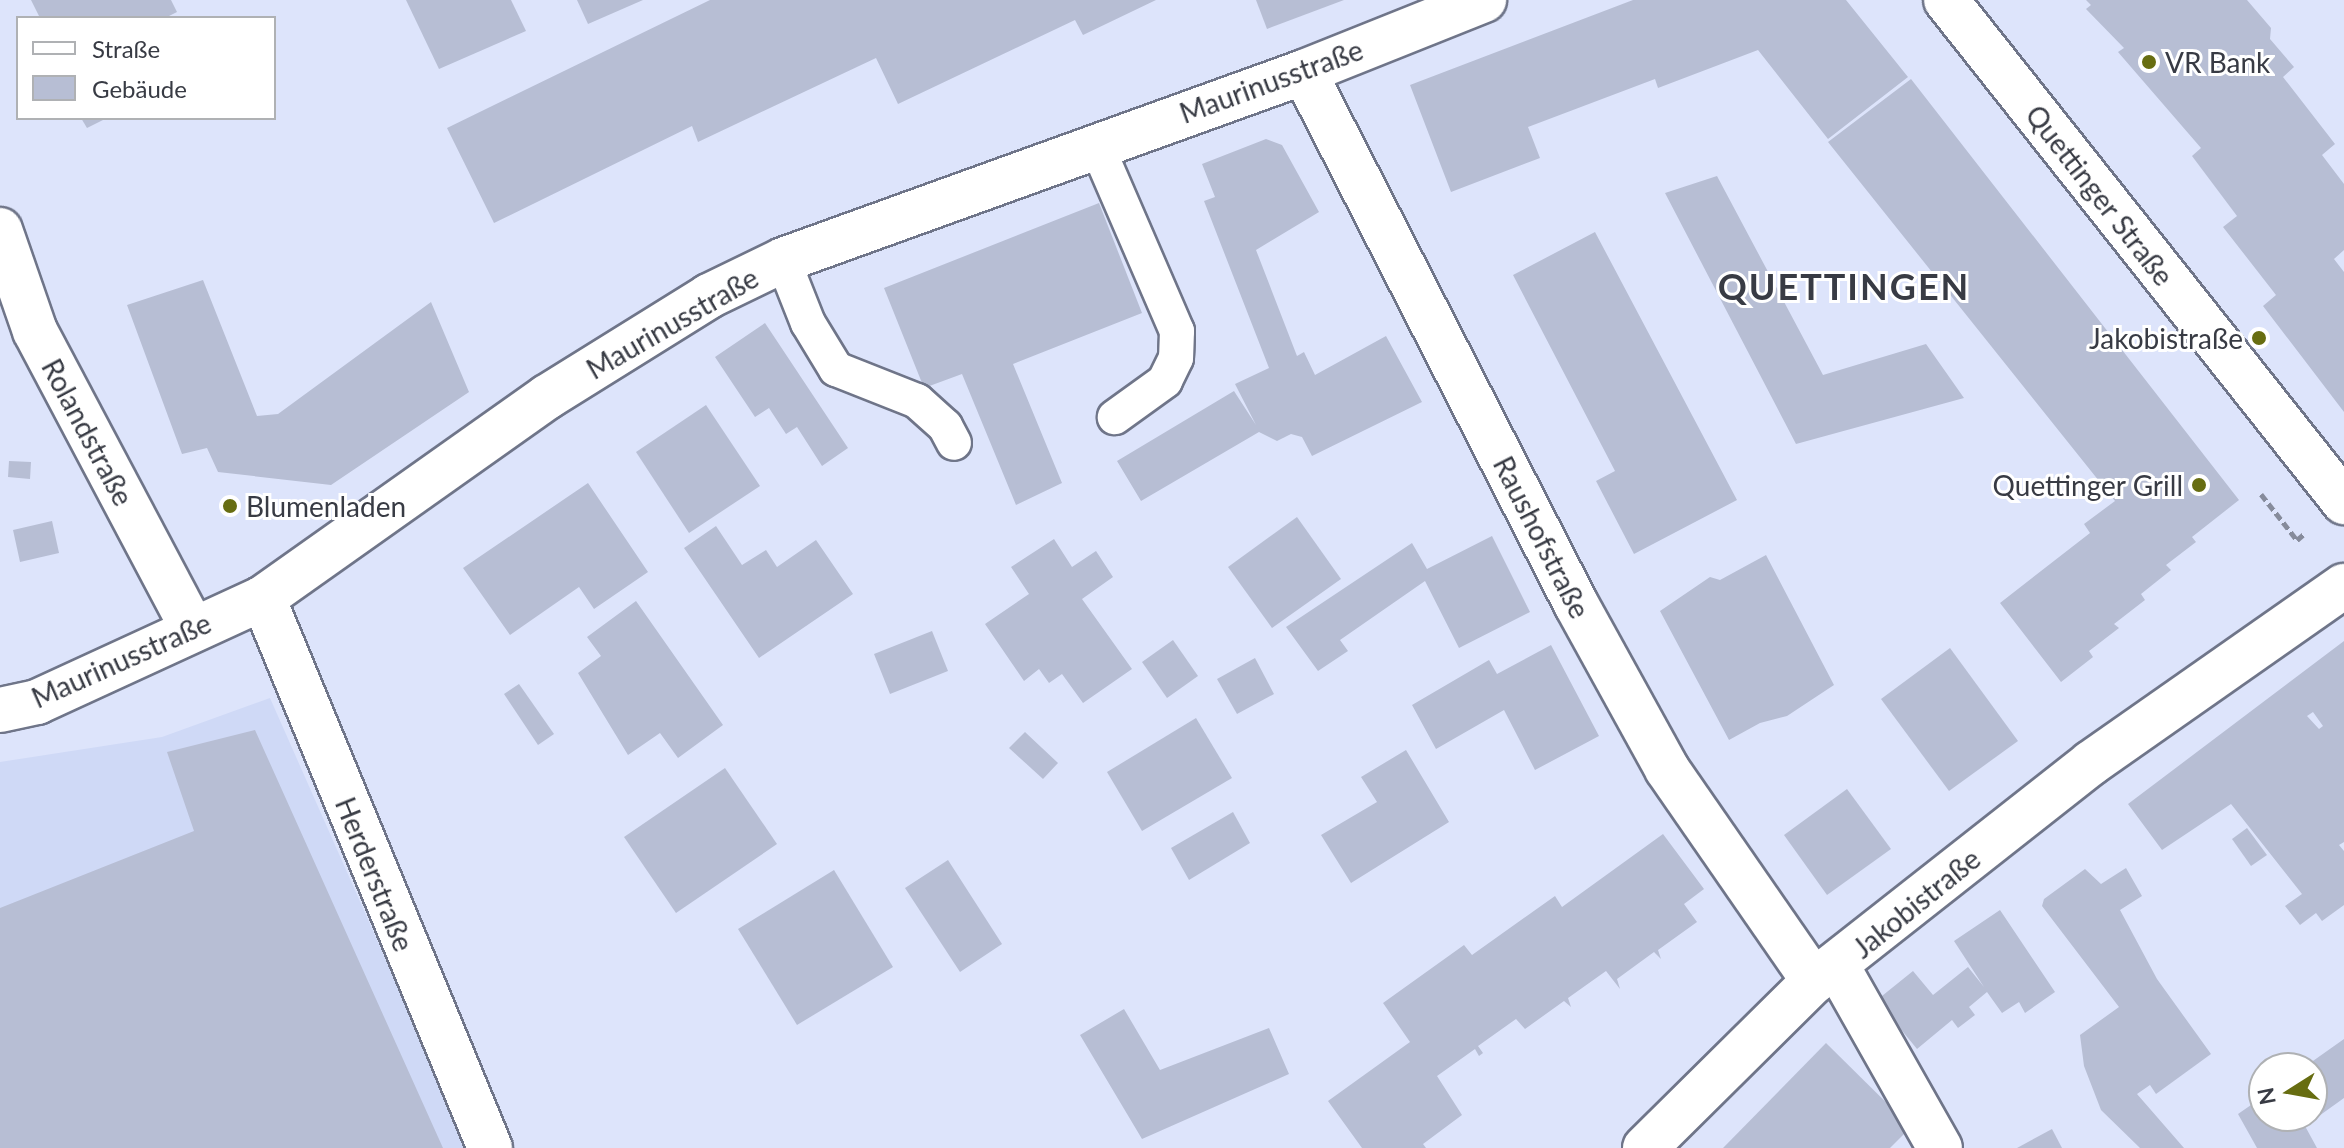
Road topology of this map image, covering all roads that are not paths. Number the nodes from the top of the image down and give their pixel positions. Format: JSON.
{"nodes":[{"id":1,"x":1484,"y":0,"type":"edge"},
{"id":2,"x":1946,"y":0,"type":"edge"},
{"id":3,"x":1304,"y":72,"type":"junction"},
{"id":4,"x":1096,"y":144,"type":"junction"},
{"id":5,"x":0,"y":230,"type":"edge"},
{"id":6,"x":783,"y":260,"type":"junction"},
{"id":7,"x":1115,"y":417,"type":"dead end"},
{"id":8,"x":954,"y":443,"type":"dead end"},
{"id":9,"x":2344,"y":502,"type":"edge"},
{"id":10,"x":2344,"y":586,"type":"edge"},
{"id":11,"x":263,"y":598,"type":"junction"},
{"id":12,"x":192,"y":627,"type":"junction"},
{"id":13,"x":0,"y":710,"type":"edge"},
{"id":14,"x":1825,"y":973,"type":"junction"},
{"id":15,"x":490,"y":1148,"type":"edge"},
{"id":16,"x":1645,"y":1148,"type":"edge"},
{"id":17,"x":1940,"y":1148,"type":"edge"}],
"edges":[{"from":1,"to":3,"type":"street","name":"Maurinusstraße"},
{"from":2,"to":9,"type":"street","name":"Quettinger Straße"},
{"from":3,"to":4,"type":"street","name":"Maurinusstraße"},
{"from":3,"to":14,"type":"street","name":"Raushofstraße"},
{"from":4,"to":6,"type":"street","name":"Maurinusstraße"},
{"from":4,"to":7,"type":"lane"},
{"from":5,"to":12,"type":"street","name":"Rolandstraße"},
{"from":6,"to":8,"type":"lane"},
{"from":6,"to":11,"type":"street","name":"Maurinusstraße"},
{"from":10,"to":14,"type":"street","name":"Jakobistraße"},
{"from":11,"to":12,"type":"street","name":"Maurinusstraße"},
{"from":11,"to":15,"type":"street","name":"Herderstraße"},
{"from":12,"to":13,"type":"street","name":"Maurinusstraße"},
{"from":14,"to":16,"type":"street","name":"Jakobistraße"},
{"from":14,"to":17,"type":"street","name":"Jakobistraße"}]}
